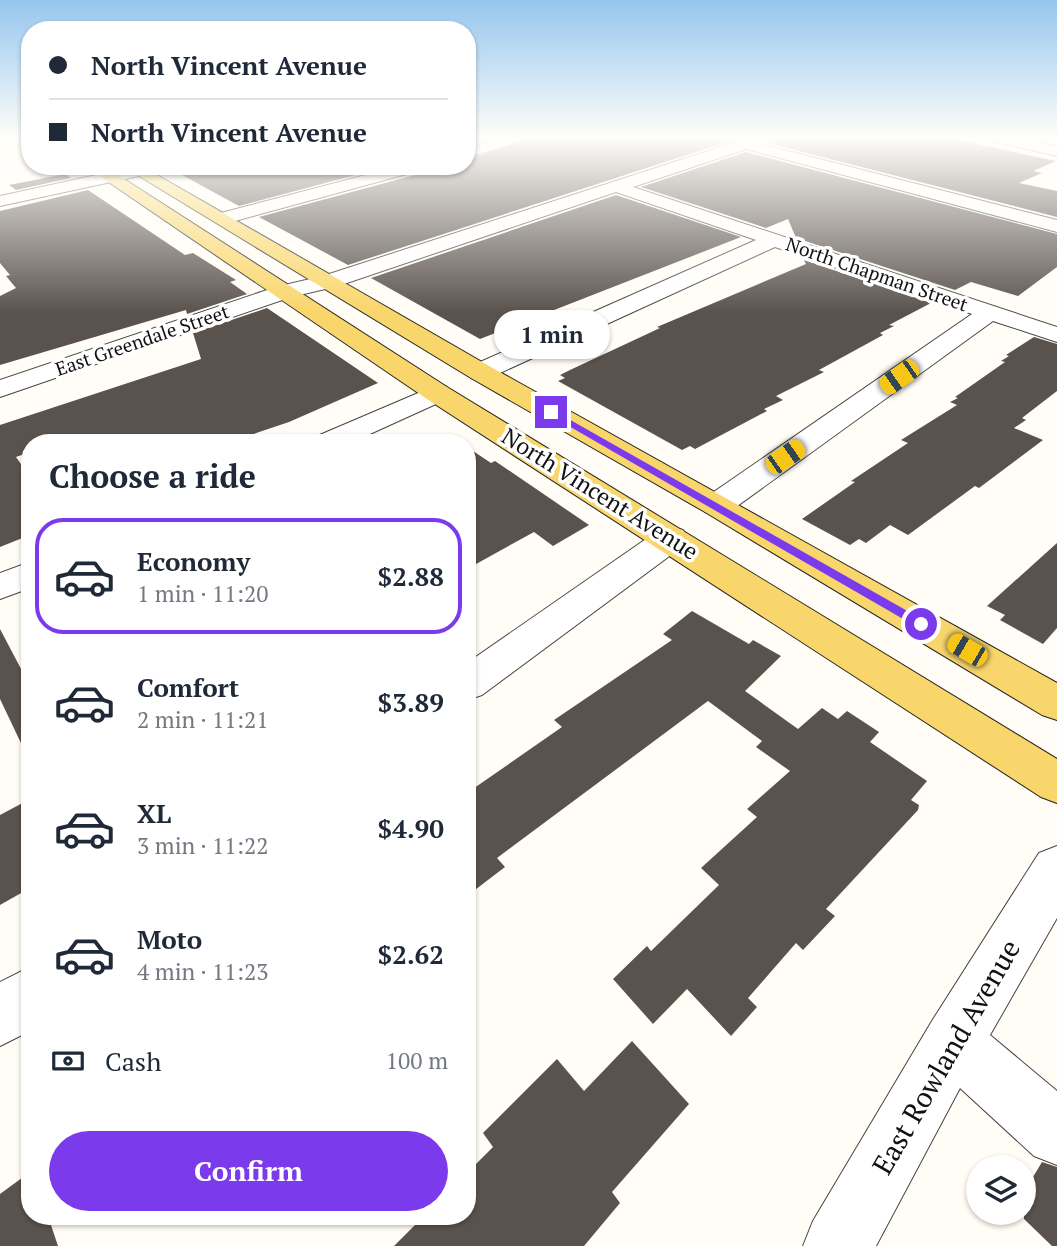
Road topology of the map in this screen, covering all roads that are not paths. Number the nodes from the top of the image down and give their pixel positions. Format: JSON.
{"nodes":[{"id":1,"x":17,"y":196,"type":"edge"},
{"id":2,"x":139,"y":196,"type":"edge"},
{"id":3,"x":185,"y":196,"type":"edge"},
{"id":4,"x":306,"y":196,"type":"edge"},
{"id":5,"x":589,"y":196,"type":"edge"},
{"id":6,"x":645,"y":196,"type":"edge"},
{"id":7,"x":942,"y":196,"type":"edge"},
{"id":8,"x":0,"y":201,"type":"edge"},
{"id":9,"x":224,"y":218,"type":"junction"},
{"id":10,"x":1057,"y":226,"type":"edge"},
{"id":11,"x":775,"y":239,"type":"junction"},
{"id":12,"x":330,"y":281,"type":"junction"},
{"id":13,"x":284,"y":292,"type":"junction"},
{"id":14,"x":989,"y":313,"type":"junction"},
{"id":15,"x":1057,"y":335,"type":"edge"},
{"id":16,"x":480,"y":372,"type":"junction"},
{"id":17,"x":0,"y":388,"type":"edge"},
{"id":18,"x":437,"y":393,"type":"junction"},
{"id":19,"x":345,"y":434,"type":"edge"},
{"id":20,"x":718,"y":505,"type":"junction"},
{"id":21,"x":671,"y":538,"type":"junction"},
{"id":22,"x":21,"y":578,"type":"edge"},
{"id":23,"x":0,"y":587,"type":"edge"},
{"id":24,"x":476,"y":678,"type":"edge"},
{"id":25,"x":1057,"y":703,"type":"edge"},
{"id":26,"x":1057,"y":783,"type":"edge"},
{"id":27,"x":1057,"y":870,"type":"edge"},
{"id":28,"x":21,"y":1002,"type":"edge"},
{"id":29,"x":0,"y":1017,"type":"edge"},
{"id":30,"x":953,"y":1042,"type":"junction"},
{"id":31,"x":1057,"y":1133,"type":"edge"},
{"id":32,"x":838,"y":1246,"type":"edge"}],
"edges":[{"from":1,"to":8,"type":"street"},
{"from":2,"to":13,"type":"main road","name":"North Vincent Avenue"},
{"from":3,"to":9,"type":"main road","name":"North Vincent Avenue"},
{"from":4,"to":9,"type":"street"},
{"from":5,"to":12,"type":"street","name":"East Greendale Street"},
{"from":6,"to":11,"type":"street","name":"North Chapman Street"},
{"from":7,"to":10,"type":"street"},
{"from":9,"to":12,"type":"main road","name":"North Vincent Avenue"},
{"from":11,"to":14,"type":"street","name":"North Chapman Street"},
{"from":11,"to":16,"type":"street"},
{"from":12,"to":13,"type":"street","name":"East Greendale Street"},
{"from":12,"to":16,"type":"main road","name":"North Vincent Avenue"},
{"from":13,"to":17,"type":"street","name":"East Greendale Street"},
{"from":13,"to":18,"type":"main road","name":"North Vincent Avenue"},
{"from":14,"to":15,"type":"street","name":"North Chapman Street"},
{"from":14,"to":20,"type":"street"},
{"from":16,"to":20,"type":"main road","name":"North Vincent Avenue"},
{"from":18,"to":19,"type":"street"},
{"from":18,"to":21,"type":"main road","name":"North Vincent Avenue"},
{"from":20,"to":25,"type":"main road","name":"North Vincent Avenue"},
{"from":21,"to":24,"type":"street"},
{"from":21,"to":26,"type":"main road","name":"North Vincent Avenue"},
{"from":22,"to":23,"type":"street"},
{"from":27,"to":30,"type":"street","name":"East Rowland Avenue"},
{"from":28,"to":29,"type":"street"},
{"from":30,"to":31,"type":"street"},
{"from":30,"to":32,"type":"street","name":"East Rowland Avenue"}]}
